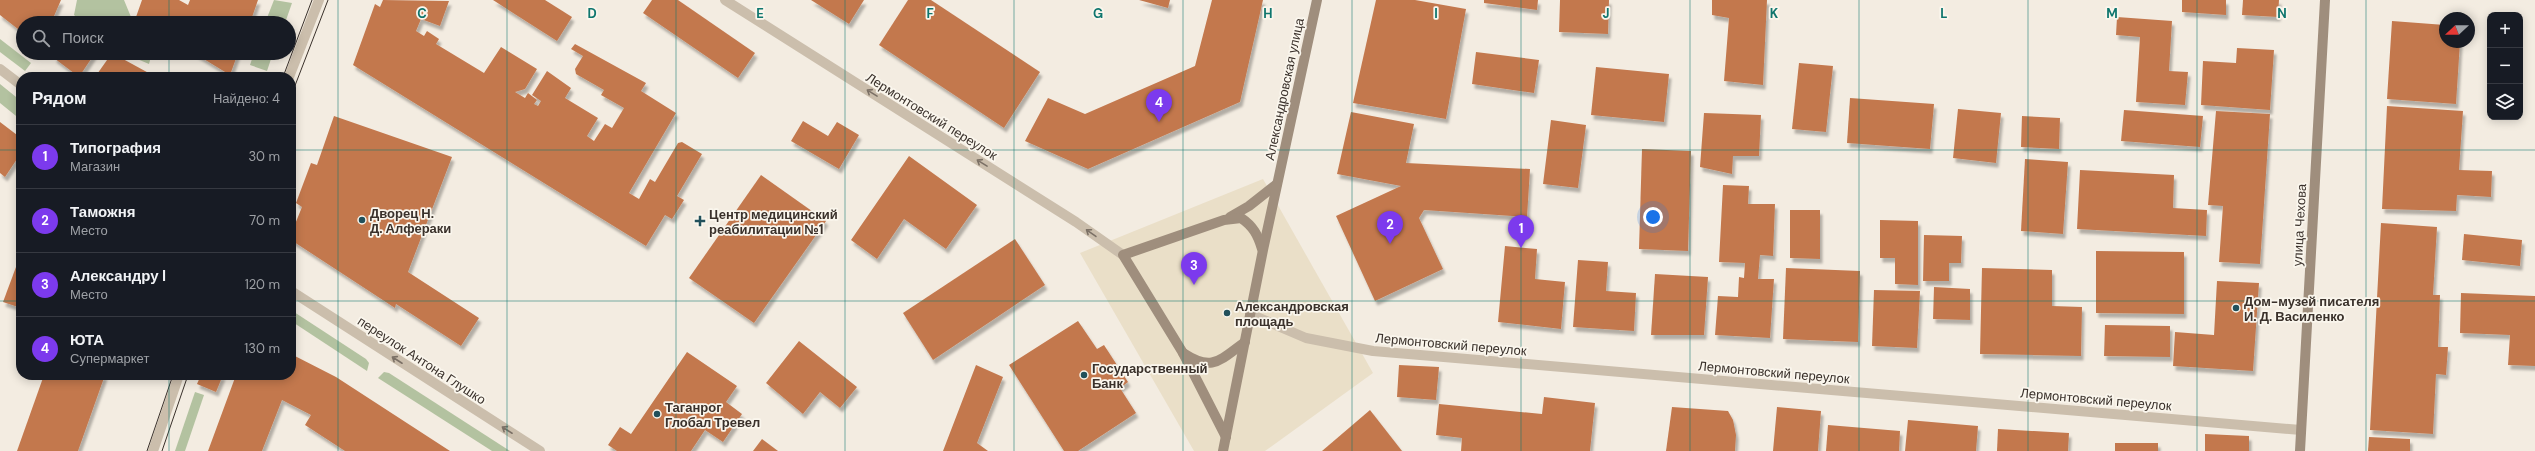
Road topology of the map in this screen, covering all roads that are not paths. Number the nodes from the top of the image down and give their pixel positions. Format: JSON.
{"nodes":[{"id":1,"x":320,"y":0,"type":"edge"},
{"id":2,"x":725,"y":0,"type":"edge"},
{"id":3,"x":1317,"y":0,"type":"edge"},
{"id":4,"x":2325,"y":0,"type":"edge"},
{"id":5,"x":296,"y":60,"type":"edge"},
{"id":6,"x":296,"y":60,"type":"edge"},
{"id":7,"x":0,"y":69,"type":"edge"},
{"id":8,"x":291,"y":72,"type":"edge"},
{"id":9,"x":16,"y":81,"type":"edge"},
{"id":10,"x":1277,"y":184,"type":"junction"},
{"id":11,"x":1224,"y":220,"type":"junction"},
{"id":12,"x":1263,"y":250,"type":"junction"},
{"id":13,"x":1124,"y":255,"type":"junction"},
{"id":14,"x":296,"y":294,"type":"edge"},
{"id":15,"x":1250,"y":314,"type":"junction"},
{"id":16,"x":1245,"y":342,"type":"junction"},
{"id":17,"x":1183,"y":353,"type":"junction"},
{"id":18,"x":177,"y":380,"type":"edge"},
{"id":19,"x":2300,"y":430,"type":"junction"},
{"id":20,"x":1226,"y":437,"type":"junction"},
{"id":21,"x":153,"y":451,"type":"edge"},
{"id":22,"x":540,"y":451,"type":"edge"},
{"id":23,"x":1223,"y":451,"type":"edge"},
{"id":24,"x":2300,"y":451,"type":"edge"}],
"edges":[{"from":1,"to":6,"type":"street"},
{"from":13,"to":2,"type":"street","name":"Лермонтовский переулок","one_way":true},
{"from":3,"to":10,"type":"main road","name":"Александровская улица"},
{"from":4,"to":19,"type":"main road","name":"улица Чехова"},
{"from":5,"to":8,"type":"street"},
{"from":7,"to":9,"type":"street"},
{"from":10,"to":11,"type":"main road"},
{"from":10,"to":12,"type":"main road","name":"Александровская улица"},
{"from":11,"to":12,"type":"main road"},
{"from":11,"to":13,"type":"main road"},
{"from":12,"to":15,"type":"main road"},
{"from":13,"to":17,"type":"main road"},
{"from":22,"to":14,"type":"street","name":"переулок Антона Глушко","one_way":true},
{"from":15,"to":16,"type":"main road"},
{"from":15,"to":19,"type":"street","name":"Лермонтовский переулок"},
{"from":16,"to":17,"type":"main road"},
{"from":16,"to":20,"type":"main road"},
{"from":17,"to":20,"type":"main road"},
{"from":18,"to":21,"type":"street"},
{"from":19,"to":24,"type":"main road","name":"улица Чехова"},
{"from":20,"to":23,"type":"main road"}]}
